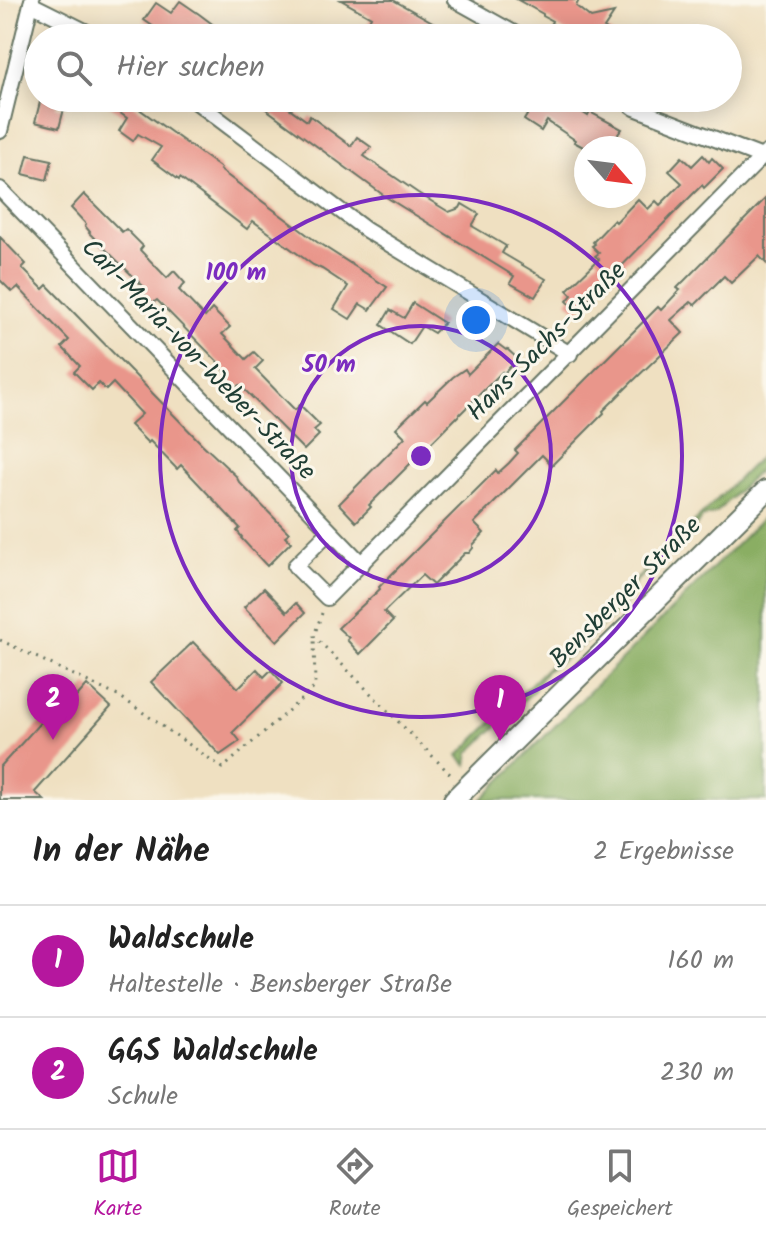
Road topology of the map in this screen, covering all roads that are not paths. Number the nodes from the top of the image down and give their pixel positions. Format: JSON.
{"nodes":[{"id":1,"x":455,"y":0,"type":"edge"},
{"id":2,"x":31,"y":2,"type":"edge"},
{"id":3,"x":26,"y":24,"type":"edge"},
{"id":4,"x":73,"y":24,"type":"edge"},
{"id":5,"x":498,"y":24,"type":"edge"},
{"id":6,"x":24,"y":31,"type":"edge"},
{"id":7,"x":210,"y":112,"type":"edge"},
{"id":8,"x":646,"y":112,"type":"edge"},
{"id":9,"x":0,"y":131,"type":"edge"},
{"id":10,"x":764,"y":155,"type":"edge"},
{"id":11,"x":0,"y":189,"type":"edge"},
{"id":12,"x":570,"y":354,"type":"junction"},
{"id":13,"x":766,"y":491,"type":"edge"},
{"id":14,"x":329,"y":532,"type":"junction"},
{"id":15,"x":362,"y":564,"type":"junction"},
{"id":16,"x":459,"y":794,"type":"edge"}],
"edges":[{"from":1,"to":5,"type":"street"},
{"from":2,"to":3,"type":"street"},
{"from":2,"to":4,"type":"street"},
{"from":6,"to":9,"type":"street"},
{"from":7,"to":12,"type":"street"},
{"from":8,"to":10,"type":"street"},
{"from":10,"to":12,"type":"street","name":"Hans-Sachs-Straße"},
{"from":11,"to":14,"type":"street","name":"Carl-Maria-von-Weber-Straße"},
{"from":12,"to":15,"type":"street","name":"Hans-Sachs-Straße"},
{"from":13,"to":16,"type":"main road","name":"Bensberger Straße"},
{"from":14,"to":15,"type":"street","name":"Carl-Maria-von-Weber-Straße"},
{"from":14,"to":15,"type":"street","name":"Hans-Sachs-Straße"}]}
